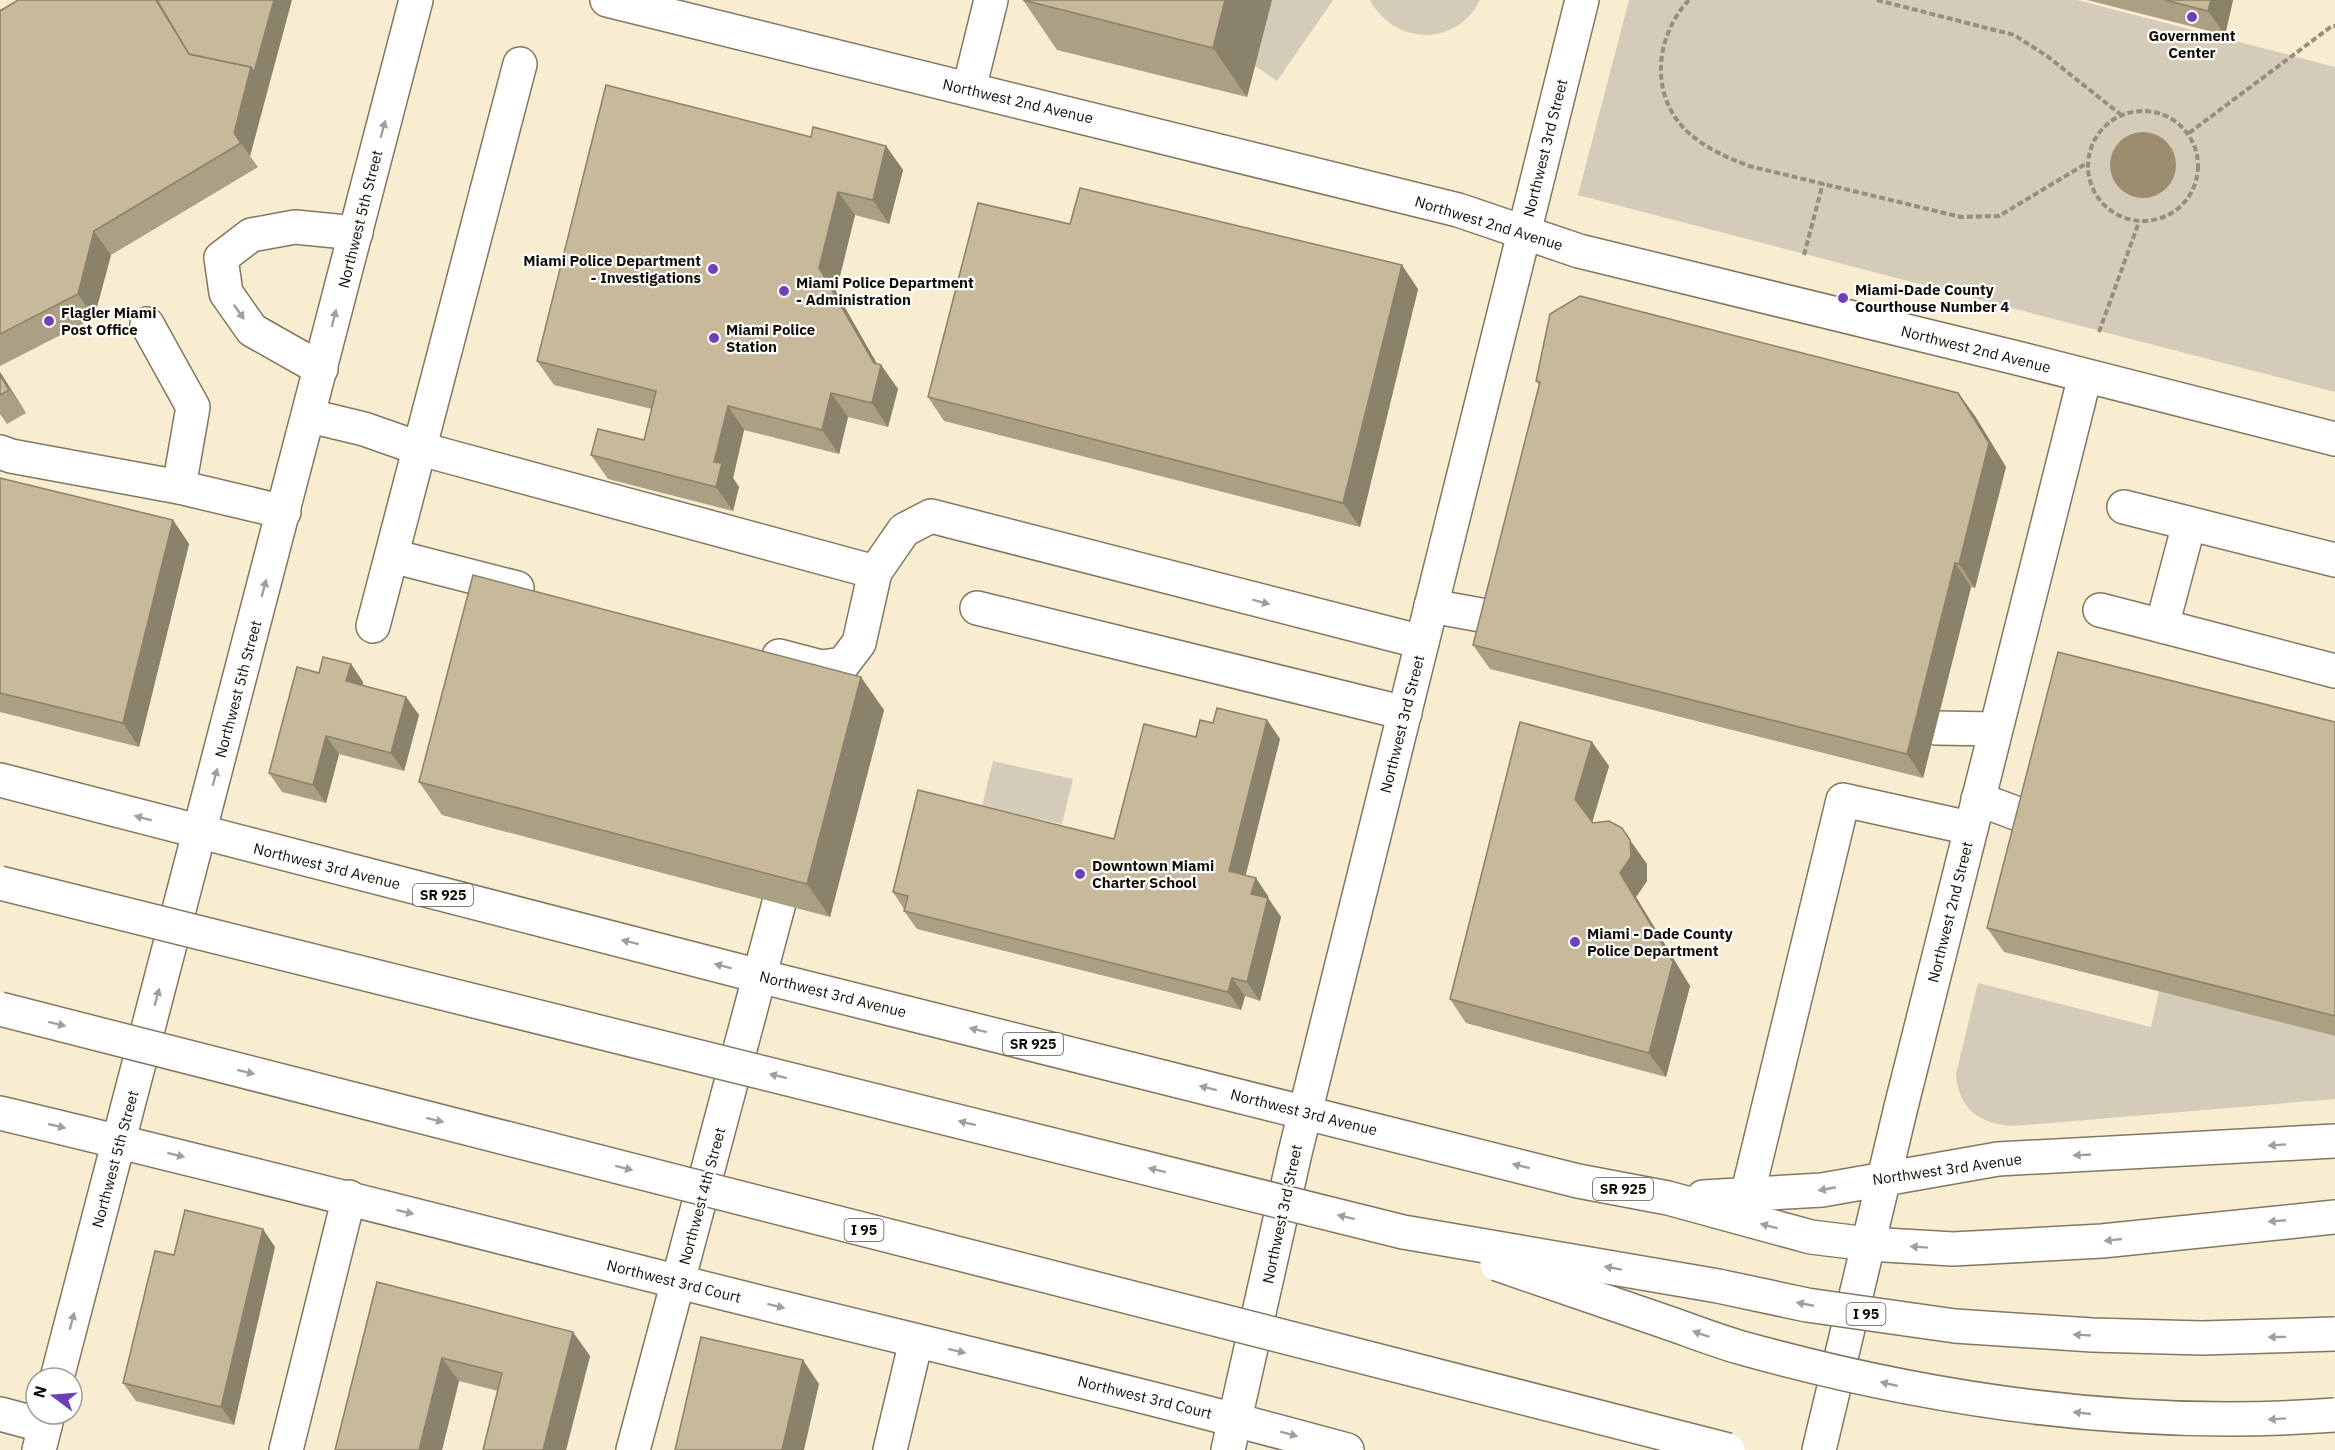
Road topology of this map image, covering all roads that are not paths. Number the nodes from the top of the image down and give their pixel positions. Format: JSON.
{"nodes":[{"id":1,"x":416,"y":0,"type":"edge"},
{"id":2,"x":607,"y":0,"type":"edge"},
{"id":3,"x":991,"y":0,"type":"edge"},
{"id":4,"x":1582,"y":0,"type":"edge"},
{"id":5,"x":520,"y":64,"type":"dead end"},
{"id":6,"x":969,"y":89,"type":"junction"},
{"id":7,"x":1524,"y":232,"type":"junction"},
{"id":8,"x":356,"y":233,"type":"junction"},
{"id":9,"x":147,"y":324,"type":"dead end"},
{"id":10,"x":321,"y":369,"type":"junction"},
{"id":11,"x":2085,"y":376,"type":"junction"},
{"id":12,"x":310,"y":416,"type":"junction"},
{"id":13,"x":2335,"y":439,"type":"edge"},
{"id":14,"x":421,"y":449,"type":"junction"},
{"id":15,"x":0,"y":452,"type":"edge"},
{"id":16,"x":179,"y":487,"type":"junction"},
{"id":17,"x":2124,"y":507,"type":"dead end"},
{"id":18,"x":284,"y":512,"type":"junction"},
{"id":19,"x":2188,"y":524,"type":"junction"},
{"id":20,"x":392,"y":556,"type":"junction"},
{"id":21,"x":2335,"y":560,"type":"edge"},
{"id":22,"x":875,"y":572,"type":"junction"},
{"id":23,"x":542,"y":595,"type":"edge"},
{"id":24,"x":1431,"y":606,"type":"junction"},
{"id":25,"x":977,"y":608,"type":"dead end"},
{"id":26,"x":2100,"y":610,"type":"dead end"},
{"id":27,"x":1503,"y":619,"type":"edge"},
{"id":28,"x":373,"y":626,"type":"dead end"},
{"id":29,"x":2162,"y":626,"type":"junction"},
{"id":30,"x":1422,"y":642,"type":"junction"},
{"id":31,"x":751,"y":649,"type":"edge"},
{"id":32,"x":843,"y":664,"type":"junction"},
{"id":33,"x":2335,"y":672,"type":"edge"},
{"id":34,"x":844,"y":699,"type":"edge"},
{"id":35,"x":1405,"y":713,"type":"junction"},
{"id":36,"x":1936,"y":728,"type":"dead end"},
{"id":37,"x":1995,"y":729,"type":"junction"},
{"id":38,"x":0,"y":780,"type":"edge"},
{"id":39,"x":1974,"y":814,"type":"junction"},
{"id":40,"x":2037,"y":821,"type":"edge"},
{"id":41,"x":199,"y":833,"type":"junction"},
{"id":42,"x":0,"y":883,"type":"edge"},
{"id":43,"x":779,"y":903,"type":"edge"},
{"id":44,"x":759,"y":976,"type":"junction"},
{"id":45,"x":0,"y":1009,"type":"edge"},
{"id":46,"x":1306,"y":1112,"type":"junction"},
{"id":47,"x":0,"y":1113,"type":"edge"},
{"id":48,"x":119,"y":1141,"type":"junction"},
{"id":49,"x":2335,"y":1141,"type":"edge"},
{"id":50,"x":1884,"y":1177,"type":"junction"},
{"id":51,"x":349,"y":1197,"type":"junction"},
{"id":52,"x":1747,"y":1197,"type":"junction"},
{"id":53,"x":1668,"y":1198,"type":"junction"},
{"id":54,"x":2335,"y":1217,"type":"edge"},
{"id":55,"x":1403,"y":1232,"type":"junction"},
{"id":56,"x":1868,"y":1244,"type":"junction"},
{"id":57,"x":679,"y":1282,"type":"junction"},
{"id":58,"x":2335,"y":1334,"type":"edge"},
{"id":59,"x":916,"y":1341,"type":"junction"},
{"id":60,"x":60,"y":1366,"type":"edge"},
{"id":61,"x":0,"y":1414,"type":"edge"},
{"id":62,"x":2335,"y":1415,"type":"edge"},
{"id":63,"x":44,"y":1430,"type":"edge"},
{"id":64,"x":1232,"y":1435,"type":"edge"},
{"id":65,"x":286,"y":1450,"type":"edge"},
{"id":66,"x":633,"y":1450,"type":"edge"},
{"id":67,"x":890,"y":1450,"type":"edge"},
{"id":68,"x":1347,"y":1450,"type":"edge"},
{"id":69,"x":1728,"y":1450,"type":"edge"},
{"id":70,"x":1819,"y":1450,"type":"edge"}],
"edges":[{"from":8,"to":1,"type":"main road","name":"Northwest 5th Street","one_way":true},
{"from":2,"to":6,"type":"main road","name":"Northwest 2nd Avenue"},
{"from":3,"to":6,"type":"main road"},
{"from":4,"to":7,"type":"main road","name":"Northwest 3rd Street"},
{"from":5,"to":14,"type":"main road"},
{"from":6,"to":7,"type":"main road","name":"Northwest 2nd Avenue"},
{"from":7,"to":11,"type":"main road","name":"Northwest 2nd Avenue"},
{"from":7,"to":24,"type":"main road","name":"Northwest 3rd Street"},
{"from":10,"to":8,"type":"main road","name":"Northwest 5th Street","one_way":true},
{"from":8,"to":10,"type":"main road","one_way":true},
{"from":9,"to":16,"type":"main road"},
{"from":10,"to":12,"type":"main road","name":"Northwest 5th Street"},
{"from":11,"to":13,"type":"main road","name":"Northwest 2nd Avenue"},
{"from":11,"to":37,"type":"main road","name":"Northwest 2nd Street"},
{"from":12,"to":14,"type":"main road"},
{"from":12,"to":18,"type":"main road","name":"Northwest 5th Street"},
{"from":14,"to":20,"type":"main road"},
{"from":14,"to":22,"type":"main road"},
{"from":15,"to":16,"type":"main road"},
{"from":16,"to":18,"type":"main road"},
{"from":17,"to":19,"type":"main road"},
{"from":41,"to":18,"type":"main road","name":"Northwest 5th Street","one_way":true},
{"from":19,"to":21,"type":"main road"},
{"from":19,"to":29,"type":"main road"},
{"from":20,"to":23,"type":"main road"},
{"from":20,"to":28,"type":"main road"},
{"from":22,"to":30,"type":"main road","one_way":true},
{"from":22,"to":32,"type":"main road"},
{"from":24,"to":27,"type":"main road"},
{"from":24,"to":30,"type":"main road","name":"Northwest 3rd Street"},
{"from":25,"to":35,"type":"main road"},
{"from":26,"to":29,"type":"main road"},
{"from":29,"to":33,"type":"main road"},
{"from":30,"to":35,"type":"main road","name":"Northwest 3rd Street"},
{"from":31,"to":32,"type":"main road"},
{"from":32,"to":34,"type":"main road"},
{"from":35,"to":46,"type":"main road","name":"Northwest 3rd Street"},
{"from":36,"to":37,"type":"main road"},
{"from":37,"to":39,"type":"main road","name":"Northwest 2nd Street"},
{"from":41,"to":38,"type":"main road","name":"Northwest 3rd Avenue","number":"SR 925","one_way":true},
{"from":39,"to":40,"type":"main road"},
{"from":39,"to":50,"type":"main road","name":"Northwest 2nd Street"},
{"from":39,"to":52,"type":"main road"},
{"from":44,"to":41,"type":"main road","name":"Northwest 3rd Avenue","number":"SR 925","one_way":true},
{"from":48,"to":41,"type":"main road","name":"Northwest 5th Street","one_way":true},
{"from":55,"to":42,"type":"main road","number":"I 95","one_way":true,"bridge":true},
{"from":43,"to":44,"type":"main road","name":"Northwest 4th Street"},
{"from":46,"to":44,"type":"main road","name":"Northwest 3rd Avenue","number":"SR 925","one_way":true},
{"from":44,"to":57,"type":"main road","name":"Northwest 4th Street"},
{"from":45,"to":69,"type":"main road","number":"I 95","one_way":true,"bridge":true},
{"from":53,"to":46,"type":"main road","name":"Northwest 3rd Avenue","number":"SR 925","one_way":true},
{"from":46,"to":64,"type":"main road","name":"Northwest 3rd Street"},
{"from":47,"to":48,"type":"main road","name":"Northwest 3rd Court","one_way":true},
{"from":48,"to":51,"type":"main road","name":"Northwest 3rd Court","one_way":true},
{"from":60,"to":48,"type":"main road","name":"Northwest 5th Street","one_way":true},
{"from":49,"to":50,"type":"main road","name":"Northwest 3rd Avenue","number":"SR 925","one_way":true},
{"from":50,"to":52,"type":"main road","name":"Northwest 3rd Avenue","number":"SR 925","one_way":true},
{"from":50,"to":56,"type":"main road","name":"Northwest 2nd Street"},
{"from":51,"to":57,"type":"main road","name":"Northwest 3rd Court","one_way":true},
{"from":51,"to":65,"type":"main road"},
{"from":52,"to":53,"type":"main road","name":"Northwest 3rd Avenue","number":"SR 925"},
{"from":56,"to":53,"type":"main road","name":"Northwest 3rd Avenue","one_way":true},
{"from":54,"to":56,"type":"main road","name":"Northwest 3rd Avenue","one_way":true},
{"from":58,"to":55,"type":"main road","number":"I 95","one_way":true,"bridge":true},
{"from":62,"to":55,"type":"main road","one_way":true,"bridge":true},
{"from":56,"to":70,"type":"main road","name":"Northwest 2nd Street"},
{"from":57,"to":59,"type":"main road","name":"Northwest 3rd Court","one_way":true},
{"from":57,"to":66,"type":"main road","name":"Northwest 4th Street"},
{"from":59,"to":64,"type":"main road","name":"Northwest 3rd Court","one_way":true},
{"from":59,"to":67,"type":"main road"},
{"from":61,"to":63,"type":"main road"},
{"from":64,"to":68,"type":"main road","name":"Northwest 3rd Court","one_way":true}]}
